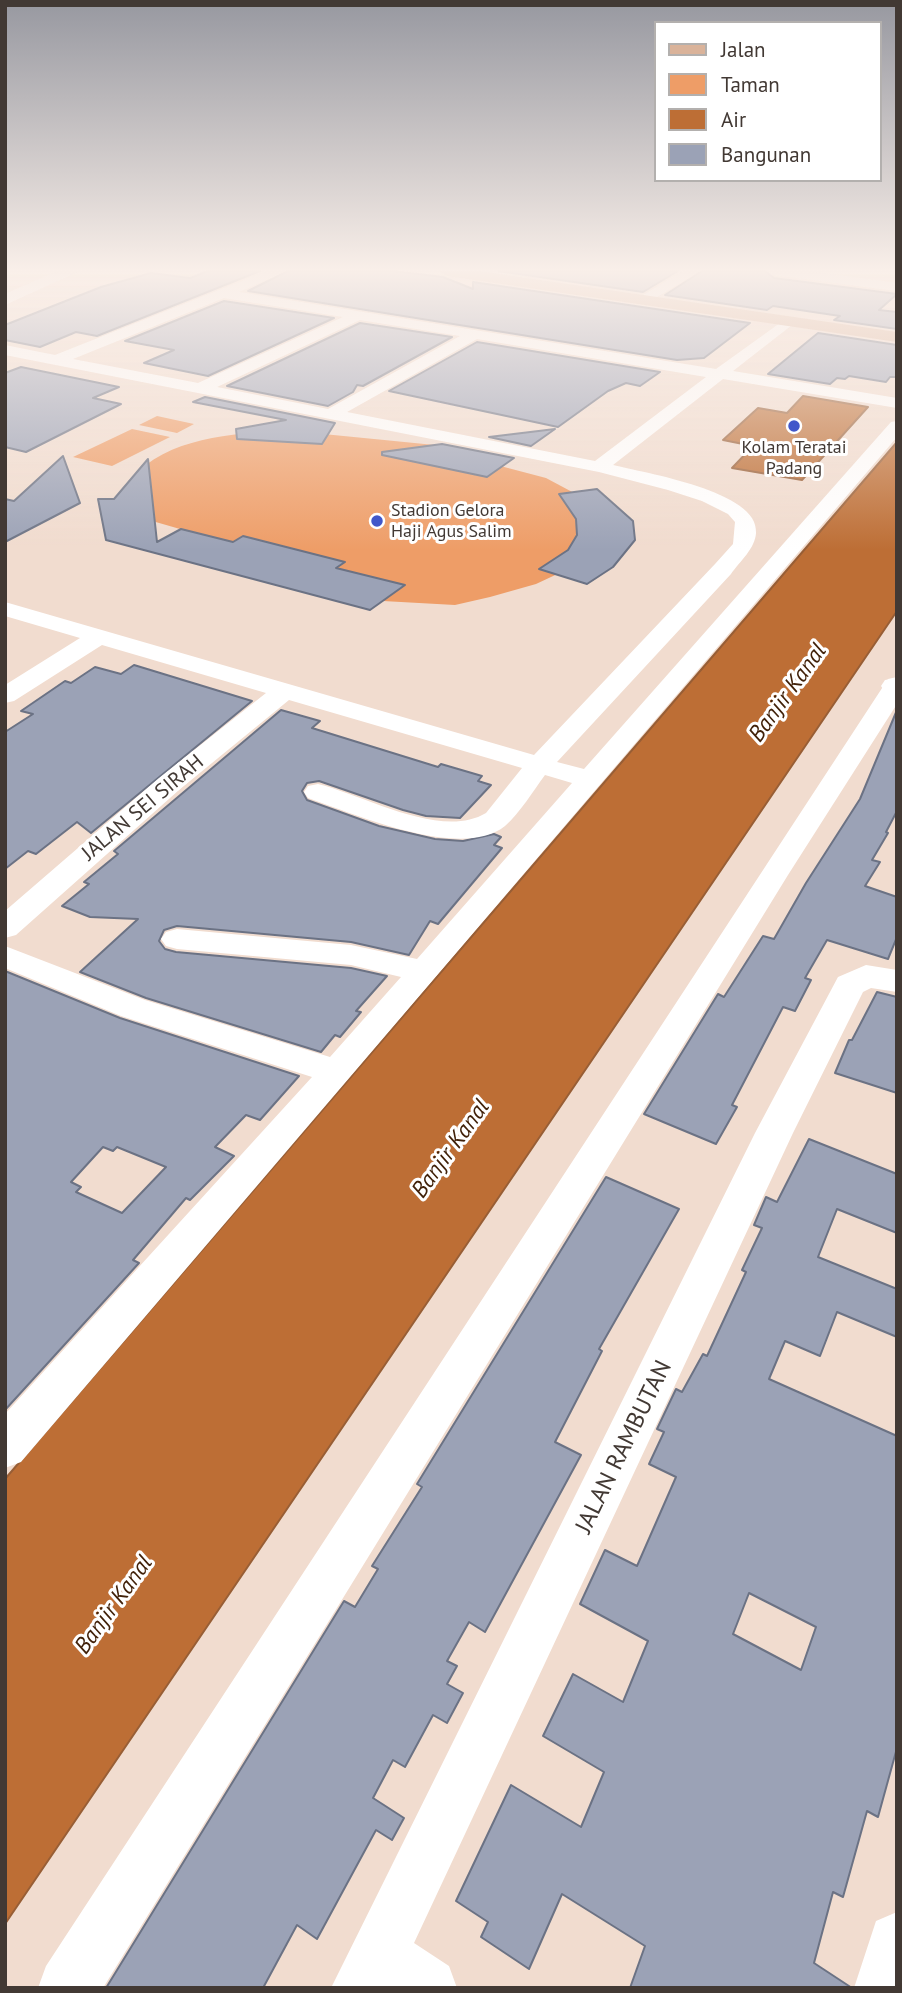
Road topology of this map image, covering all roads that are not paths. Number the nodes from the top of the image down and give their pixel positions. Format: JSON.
{"nodes":[{"id":1,"x":76,"y":364,"type":"edge"},
{"id":2,"x":253,"y":364,"type":"edge"},
{"id":3,"x":421,"y":364,"type":"edge"},
{"id":4,"x":654,"y":364,"type":"edge"},
{"id":5,"x":733,"y":364,"type":"edge"},
{"id":6,"x":719,"y":375,"type":"junction"},
{"id":7,"x":199,"y":389,"type":"junction"},
{"id":8,"x":897,"y":403,"type":"edge"},
{"id":9,"x":331,"y":414,"type":"junction"},
{"id":10,"x":897,"y":426,"type":"edge"},
{"id":11,"x":599,"y":467,"type":"junction"},
{"id":12,"x":5,"y":609,"type":"edge"},
{"id":13,"x":99,"y":636,"type":"junction"},
{"id":14,"x":896,"y":686,"type":"edge"},
{"id":15,"x":284,"y":691,"type":"junction"},
{"id":16,"x":5,"y":696,"type":"edge"},
{"id":17,"x":540,"y":764,"type":"junction"},
{"id":18,"x":591,"y":780,"type":"junction"},
{"id":19,"x":318,"y":792,"type":"dead end"},
{"id":20,"x":5,"y":928,"type":"edge"},
{"id":21,"x":177,"y":939,"type":"dead end"},
{"id":22,"x":5,"y":956,"type":"edge"},
{"id":23,"x":424,"y":971,"type":"junction"},
{"id":24,"x":897,"y":981,"type":"edge"},
{"id":25,"x":337,"y":1072,"type":"junction"},
{"id":26,"x":5,"y":1447,"type":"edge"},
{"id":27,"x":897,"y":1942,"type":"edge"},
{"id":28,"x":369,"y":1971,"type":"edge"},
{"id":29,"x":68,"y":1988,"type":"edge"},
{"id":30,"x":427,"y":1988,"type":"edge"},
{"id":31,"x":884,"y":1988,"type":"edge"}],
"edges":[{"from":1,"to":7,"type":"street"},
{"from":2,"to":7,"type":"street"},
{"from":3,"to":9,"type":"street"},
{"from":4,"to":6,"type":"street"},
{"from":5,"to":6,"type":"street"},
{"from":6,"to":8,"type":"street"},
{"from":6,"to":11,"type":"street"},
{"from":7,"to":9,"type":"street"},
{"from":9,"to":11,"type":"street"},
{"from":10,"to":18,"type":"street"},
{"from":11,"to":17,"type":"street"},
{"from":12,"to":13,"type":"street"},
{"from":13,"to":15,"type":"street"},
{"from":13,"to":16,"type":"street"},
{"from":14,"to":29,"type":"street"},
{"from":15,"to":17,"type":"street"},
{"from":15,"to":20,"type":"street","name":"JALAN SEI SIRAH"},
{"from":17,"to":18,"type":"street"},
{"from":17,"to":19,"type":"street"},
{"from":18,"to":23,"type":"street"},
{"from":21,"to":23,"type":"street"},
{"from":22,"to":25,"type":"street"},
{"from":23,"to":25,"type":"street"},
{"from":24,"to":28,"type":"street","name":"JALAN RAMBUTAN"},
{"from":25,"to":26,"type":"street"},
{"from":27,"to":31,"type":"street"},
{"from":28,"to":30,"type":"street"}]}
